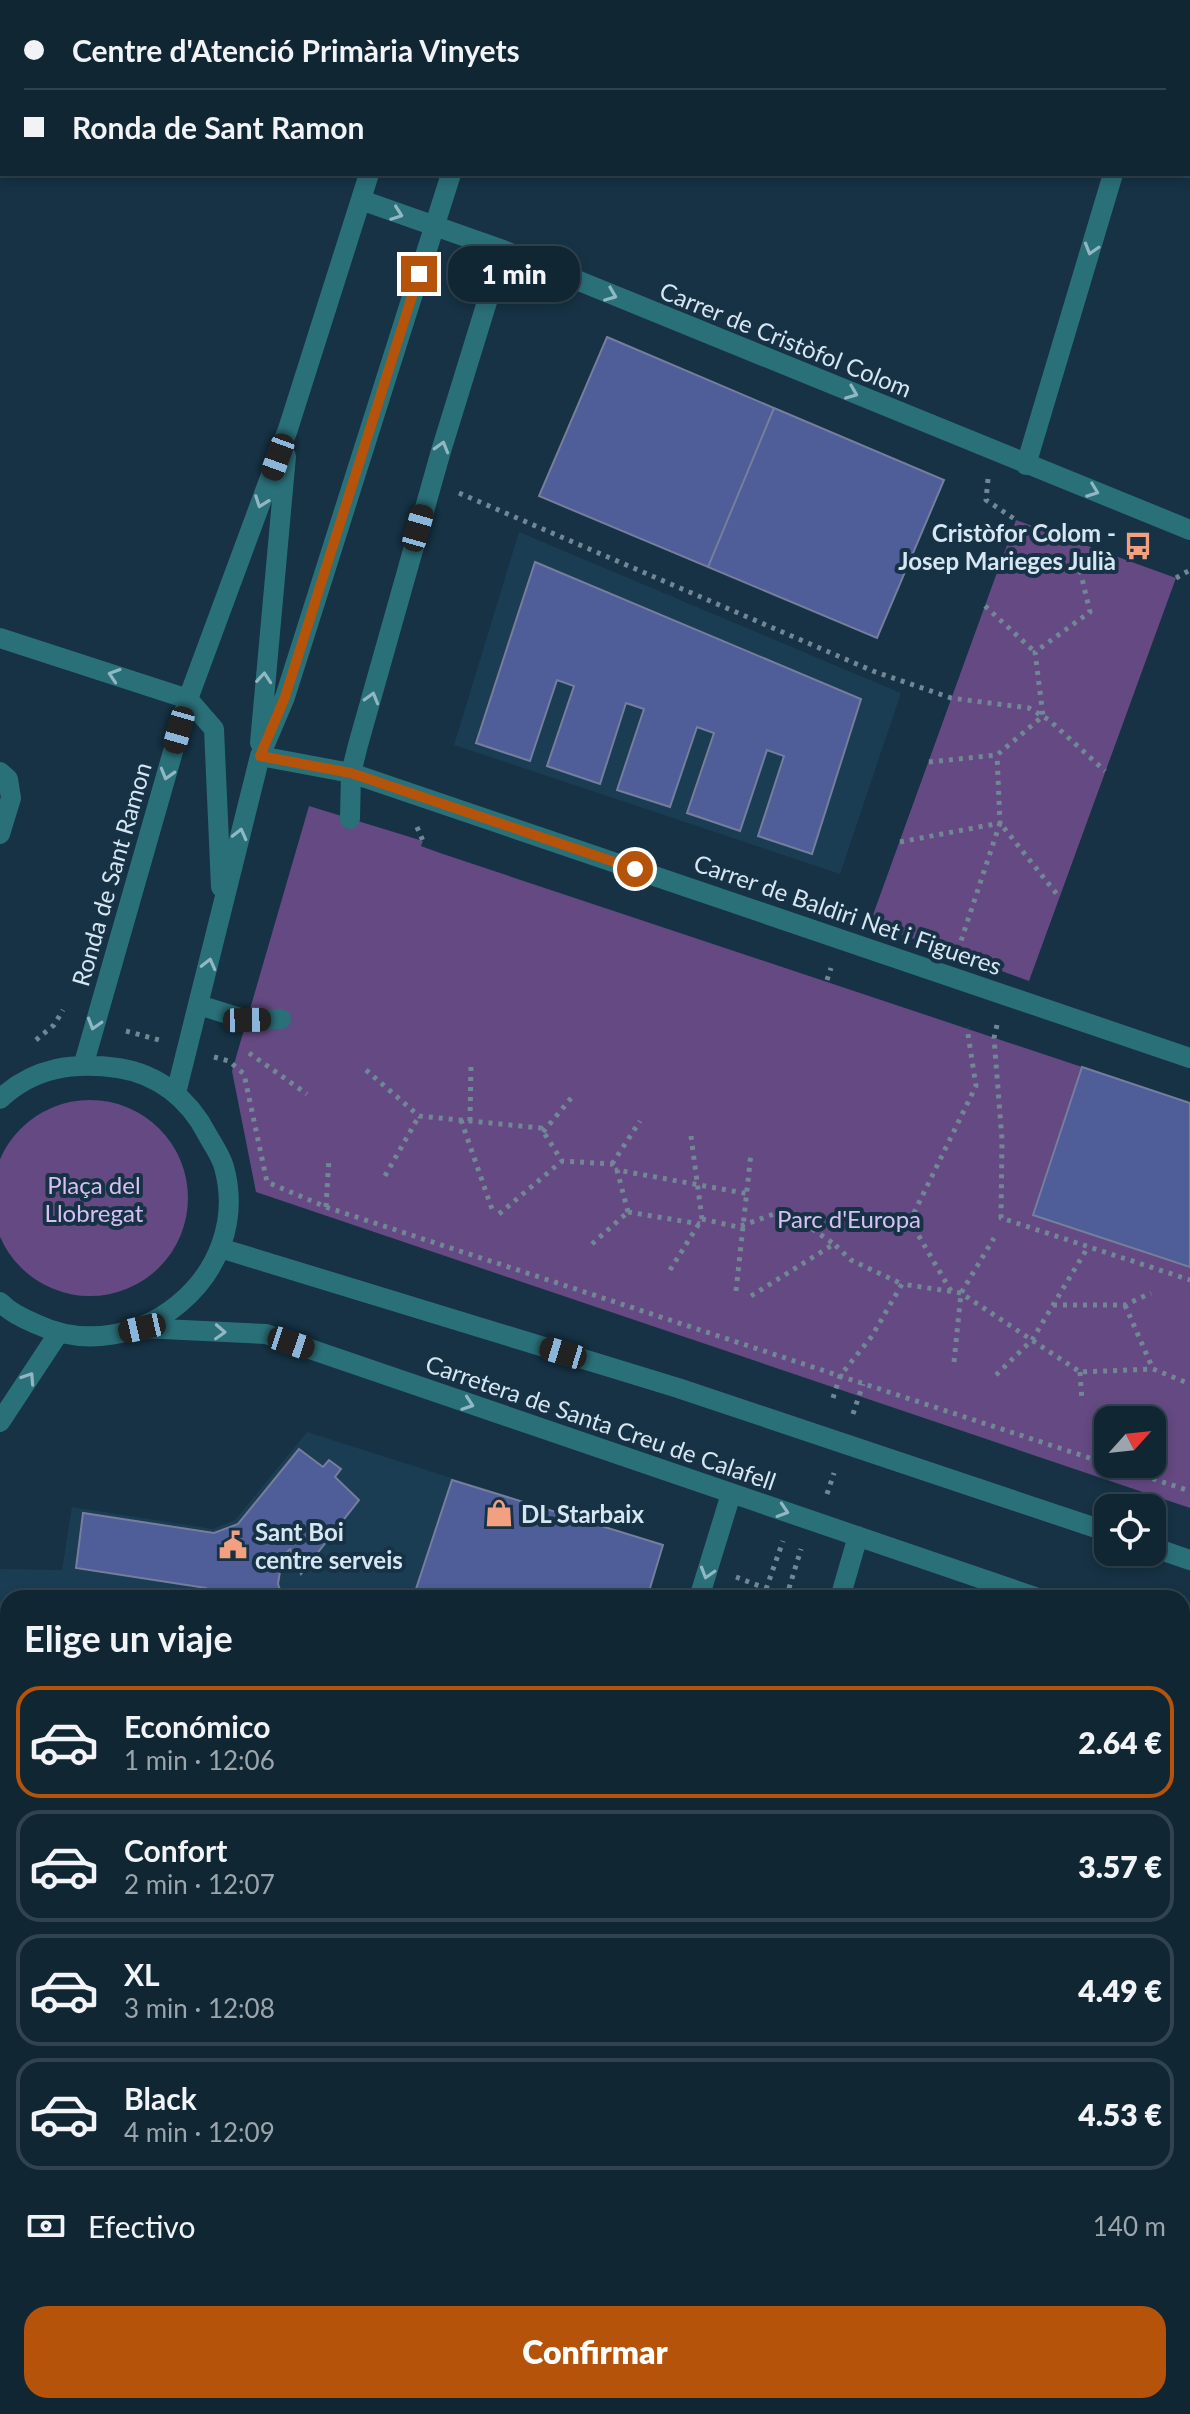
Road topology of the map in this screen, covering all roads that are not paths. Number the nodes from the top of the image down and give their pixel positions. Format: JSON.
{"nodes":[{"id":1,"x":368,"y":176,"type":"edge"},
{"id":2,"x":450,"y":176,"type":"edge"},
{"id":3,"x":1112,"y":176,"type":"edge"},
{"id":4,"x":361,"y":200,"type":"junction"},
{"id":5,"x":434,"y":227,"type":"junction"},
{"id":6,"x":503,"y":250,"type":"junction"},
{"id":7,"x":288,"y":429,"type":"junction"},
{"id":8,"x":1026,"y":465,"type":"junction"},
{"id":9,"x":1190,"y":530,"type":"edge"},
{"id":10,"x":0,"y":638,"type":"edge"},
{"id":11,"x":188,"y":699,"type":"junction"},
{"id":12,"x":260,"y":756,"type":"junction"},
{"id":13,"x":0,"y":772,"type":"edge"},
{"id":14,"x":351,"y":773,"type":"junction"},
{"id":15,"x":350,"y":819,"type":"dead end"},
{"id":16,"x":0,"y":834,"type":"edge"},
{"id":17,"x":222,"y":910,"type":"junction"},
{"id":18,"x":199,"y":1005,"type":"junction"},
{"id":19,"x":281,"y":1019,"type":"dead end"},
{"id":20,"x":1190,"y":1058,"type":"edge"},
{"id":21,"x":84,"y":1063,"type":"junction"},
{"id":22,"x":176,"y":1093,"type":"junction"},
{"id":23,"x":0,"y":1099,"type":"edge"},
{"id":24,"x":220,"y":1248,"type":"junction"},
{"id":25,"x":3,"y":1313,"type":"edge"},
{"id":26,"x":142,"y":1328,"type":"junction"},
{"id":27,"x":58,"y":1334,"type":"junction"},
{"id":28,"x":0,"y":1422,"type":"edge"},
{"id":29,"x":731,"y":1494,"type":"junction"},
{"id":30,"x":1094,"y":1527,"type":"edge"},
{"id":31,"x":858,"y":1536,"type":"junction"},
{"id":32,"x":1166,"y":1552,"type":"edge"},
{"id":33,"x":1190,"y":1560,"type":"edge"},
{"id":34,"x":701,"y":1590,"type":"edge"},
{"id":35,"x":842,"y":1590,"type":"edge"},
{"id":36,"x":1015,"y":1590,"type":"edge"}],
"edges":[{"from":1,"to":4,"type":"street","name":"Ronda de Sant Ramon"},
{"from":2,"to":5,"type":"street","name":"Ronda de Sant Ramon"},
{"from":3,"to":8,"type":"street","one_way":true},
{"from":4,"to":5,"type":"street","name":"Carrer de Cristòfol Colom","one_way":true},
{"from":4,"to":7,"type":"street","name":"Ronda de Sant Ramon"},
{"from":5,"to":6,"type":"street","name":"Carrer de Cristòfol Colom"},
{"from":5,"to":12,"type":"street","name":"Ronda de Sant Ramon"},
{"from":6,"to":8,"type":"street","name":"Carrer de Cristòfol Colom","one_way":true},
{"from":14,"to":6,"type":"street","one_way":true},
{"from":7,"to":11,"type":"street","name":"Ronda de Sant Ramon","one_way":true},
{"from":12,"to":7,"type":"street","name":"Ronda de Sant Ramon","one_way":true},
{"from":8,"to":9,"type":"street","name":"Carrer de Cristòfol Colom","one_way":true},
{"from":11,"to":10,"type":"street","one_way":true},
{"from":11,"to":17,"type":"street"},
{"from":11,"to":21,"type":"street","name":"Ronda de Sant Ramon","one_way":true},
{"from":12,"to":14,"type":"street","name":"Carrer de Baldiri Net i Figueres"},
{"from":17,"to":12,"type":"street","name":"Ronda de Sant Ramon","one_way":true},
{"from":13,"to":16,"type":"street"},
{"from":14,"to":15,"type":"street"},
{"from":14,"to":20,"type":"street","name":"Carrer de Baldiri Net i Figueres"},
{"from":18,"to":17,"type":"street","name":"Ronda de Sant Ramon","one_way":true},
{"from":18,"to":19,"type":"street"},
{"from":18,"to":22,"type":"street","name":"Ronda de Sant Ramon"},
{"from":21,"to":22,"type":"street"},
{"from":21,"to":23,"type":"street"},
{"from":22,"to":24,"type":"street"},
{"from":24,"to":26,"type":"street"},
{"from":24,"to":30,"type":"street","name":"Carretera de Santa Creu de Calafell"},
{"from":25,"to":27,"type":"street"},
{"from":26,"to":27,"type":"street"},
{"from":26,"to":29,"type":"street","name":"Carretera de Santa Creu de Calafell","one_way":true},
{"from":28,"to":27,"type":"street","one_way":true},
{"from":29,"to":31,"type":"street","name":"Carretera de Santa Creu de Calafell","one_way":true},
{"from":29,"to":34,"type":"street","one_way":true},
{"from":31,"to":35,"type":"street"},
{"from":31,"to":36,"type":"street","name":"Carretera de Santa Creu de Calafell"},
{"from":32,"to":33,"type":"street"}]}
